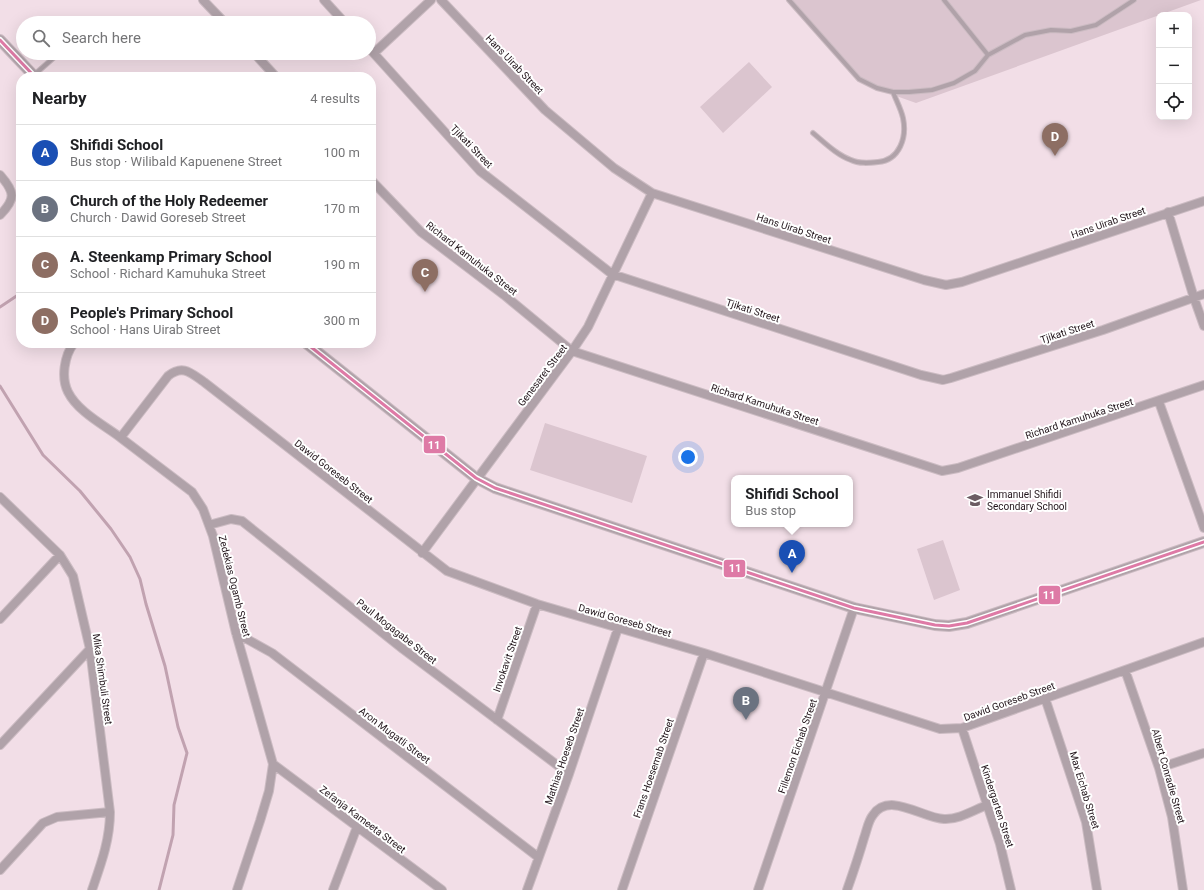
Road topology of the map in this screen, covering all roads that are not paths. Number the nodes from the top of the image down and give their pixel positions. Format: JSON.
{"nodes":[{"id":1,"x":203,"y":0,"type":"edge"},
{"id":2,"x":324,"y":0,"type":"edge"},
{"id":3,"x":431,"y":0,"type":"edge"},
{"id":4,"x":441,"y":0,"type":"edge"},
{"id":5,"x":789,"y":0,"type":"edge"},
{"id":6,"x":944,"y":0,"type":"edge"},
{"id":7,"x":1134,"y":0,"type":"edge"},
{"id":8,"x":218,"y":16,"type":"edge"},
{"id":9,"x":339,"y":16,"type":"edge"},
{"id":10,"x":0,"y":40,"type":"edge"},
{"id":11,"x":376,"y":47,"type":"edge"},
{"id":12,"x":988,"y":55,"type":"junction"},
{"id":13,"x":16,"y":57,"type":"edge"},
{"id":14,"x":376,"y":57,"type":"edge"},
{"id":15,"x":19,"y":60,"type":"edge"},
{"id":16,"x":51,"y":60,"type":"edge"},
{"id":17,"x":260,"y":60,"type":"edge"},
{"id":18,"x":30,"y":72,"type":"edge"},
{"id":19,"x":38,"y":72,"type":"edge"},
{"id":20,"x":271,"y":72,"type":"edge"},
{"id":21,"x":893,"y":92,"type":"junction"},
{"id":22,"x":813,"y":134,"type":"dead end"},
{"id":23,"x":0,"y":175,"type":"edge"},
{"id":24,"x":376,"y":185,"type":"edge"},
{"id":25,"x":652,"y":193,"type":"junction"},
{"id":26,"x":1204,"y":200,"type":"edge"},
{"id":27,"x":1168,"y":212,"type":"junction"},
{"id":28,"x":0,"y":215,"type":"edge"},
{"id":29,"x":612,"y":274,"type":"junction"},
{"id":30,"x":1204,"y":294,"type":"edge"},
{"id":31,"x":1194,"y":298,"type":"junction"},
{"id":32,"x":1204,"y":326,"type":"edge"},
{"id":33,"x":70,"y":348,"type":"edge"},
{"id":34,"x":312,"y":348,"type":"edge"},
{"id":35,"x":572,"y":351,"type":"junction"},
{"id":36,"x":1204,"y":385,"type":"edge"},
{"id":37,"x":1159,"y":402,"type":"junction"},
{"id":38,"x":121,"y":438,"type":"junction"},
{"id":39,"x":476,"y":478,"type":"junction"},
{"id":40,"x":0,"y":498,"type":"edge"},
{"id":41,"x":209,"y":525,"type":"junction"},
{"id":42,"x":1204,"y":528,"type":"edge"},
{"id":43,"x":1204,"y":542,"type":"edge"},
{"id":44,"x":422,"y":552,"type":"junction"},
{"id":45,"x":60,"y":554,"type":"junction"},
{"id":46,"x":537,"y":604,"type":"junction"},
{"id":47,"x":854,"y":608,"type":"junction"},
{"id":48,"x":0,"y":619,"type":"edge"},
{"id":49,"x":618,"y":628,"type":"junction"},
{"id":50,"x":236,"y":633,"type":"junction"},
{"id":51,"x":1204,"y":642,"type":"edge"},
{"id":52,"x":90,"y":649,"type":"junction"},
{"id":53,"x":704,"y":653,"type":"junction"},
{"id":54,"x":1125,"y":670,"type":"junction"},
{"id":55,"x":826,"y":692,"type":"junction"},
{"id":56,"x":1045,"y":698,"type":"junction"},
{"id":57,"x":497,"y":720,"type":"junction"},
{"id":58,"x":962,"y":728,"type":"junction"},
{"id":59,"x":0,"y":745,"type":"edge"},
{"id":60,"x":1204,"y":753,"type":"edge"},
{"id":61,"x":273,"y":764,"type":"junction"},
{"id":62,"x":1159,"y":768,"type":"junction"},
{"id":63,"x":569,"y":774,"type":"junction"},
{"id":64,"x":987,"y":805,"type":"junction"},
{"id":65,"x":110,"y":812,"type":"junction"},
{"id":66,"x":357,"y":827,"type":"junction"},
{"id":67,"x":538,"y":858,"type":"junction"},
{"id":68,"x":0,"y":870,"type":"edge"},
{"id":69,"x":92,"y":890,"type":"edge"},
{"id":70,"x":236,"y":890,"type":"edge"},
{"id":71,"x":333,"y":890,"type":"edge"},
{"id":72,"x":442,"y":890,"type":"edge"},
{"id":73,"x":527,"y":890,"type":"edge"},
{"id":74,"x":622,"y":890,"type":"edge"},
{"id":75,"x":758,"y":890,"type":"edge"},
{"id":76,"x":847,"y":890,"type":"edge"},
{"id":77,"x":1011,"y":890,"type":"edge"},
{"id":78,"x":1097,"y":890,"type":"edge"},
{"id":79,"x":1183,"y":890,"type":"edge"}],
"edges":[{"from":1,"to":8,"type":"street"},
{"from":2,"to":9,"type":"street"},
{"from":3,"to":11,"type":"street"},
{"from":4,"to":25,"type":"street","name":"Hans Uirab Street"},
{"from":5,"to":21,"type":"lane"},
{"from":6,"to":12,"type":"lane"},
{"from":7,"to":12,"type":"lane"},
{"from":10,"to":13,"type":"street"},
{"from":12,"to":21,"type":"lane"},
{"from":14,"to":29,"type":"street","name":"Tjikati Street"},
{"from":15,"to":18,"type":"street"},
{"from":16,"to":19,"type":"lane"},
{"from":17,"to":20,"type":"street"},
{"from":21,"to":22,"type":"lane"},
{"from":23,"to":28,"type":"street"},
{"from":24,"to":35,"type":"street","name":"Richard Kamuhuka Street"},
{"from":25,"to":27,"type":"street","name":"Hans Uirab Street"},
{"from":25,"to":29,"type":"street","name":"Genesaret Street"},
{"from":26,"to":27,"type":"street","name":"Hans Uirab Street"},
{"from":27,"to":31,"type":"street"},
{"from":29,"to":31,"type":"street","name":"Tjikati Street"},
{"from":29,"to":35,"type":"street","name":"Genesaret Street"},
{"from":30,"to":31,"type":"street","name":"Tjikati Street"},
{"from":31,"to":32,"type":"street"},
{"from":33,"to":38,"type":"street","name":"Zedekias Ogamb Street"},
{"from":34,"to":39,"type":"street"},
{"from":35,"to":37,"type":"street","name":"Richard Kamuhuka Street"},
{"from":35,"to":39,"type":"street","name":"Genesaret Street"},
{"from":36,"to":37,"type":"street","name":"Richard Kamuhuka Street"},
{"from":37,"to":42,"type":"street"},
{"from":38,"to":41,"type":"street","name":"Zedekias Ogamb Street"},
{"from":38,"to":44,"type":"street","name":"Dawid Goreseb Street"},
{"from":39,"to":44,"type":"street","name":"Genesaret Street"},
{"from":39,"to":47,"type":"street"},
{"from":40,"to":45,"type":"street","name":"Mika Shimbuli Street"},
{"from":41,"to":50,"type":"street","name":"Zedekias Ogamb Street"},
{"from":41,"to":57,"type":"street","name":"Paul Mogagabe Street"},
{"from":43,"to":47,"type":"street"},
{"from":44,"to":46,"type":"street","name":"Dawid Goreseb Street"},
{"from":45,"to":48,"type":"street"},
{"from":45,"to":52,"type":"street","name":"Mika Shimbuli Street"},
{"from":46,"to":49,"type":"street","name":"Dawid Goreseb Street"},
{"from":46,"to":57,"type":"street","name":"Invokavit Street"},
{"from":47,"to":55,"type":"street","name":"Fillemon Eichab Street"},
{"from":49,"to":53,"type":"street","name":"Dawid Goreseb Street"},
{"from":49,"to":63,"type":"street","name":"Mathias Hoeseb Street"},
{"from":50,"to":61,"type":"street","name":"Zedekias Ogamb Street"},
{"from":50,"to":67,"type":"street","name":"Aron Mugatli Street"},
{"from":51,"to":54,"type":"street","name":"Dawid Goreseb Street"},
{"from":52,"to":59,"type":"street"},
{"from":52,"to":65,"type":"street","name":"Mika Shimbuli Street"},
{"from":53,"to":55,"type":"street","name":"Dawid Goreseb Street"},
{"from":53,"to":74,"type":"street","name":"Frans Hoesemab Street"},
{"from":54,"to":56,"type":"street","name":"Dawid Goreseb Street"},
{"from":54,"to":62,"type":"street","name":"Albert Conradie Street"},
{"from":55,"to":58,"type":"street","name":"Dawid Goreseb Street"},
{"from":55,"to":75,"type":"street","name":"Fillemon Eichab Street"},
{"from":56,"to":58,"type":"street","name":"Dawid Goreseb Street"},
{"from":56,"to":78,"type":"street","name":"Max Eichab Street"},
{"from":57,"to":63,"type":"street","name":"Paul Mogagabe Street"},
{"from":58,"to":64,"type":"street","name":"Kindergarten Street"},
{"from":60,"to":62,"type":"street"},
{"from":61,"to":66,"type":"street","name":"Zefanja Kameeta Street"},
{"from":61,"to":70,"type":"street","name":"Zedekias Ogamb Street"},
{"from":62,"to":79,"type":"street","name":"Albert Conradie Street"},
{"from":63,"to":67,"type":"street","name":"Mathias Hoeseb Street"},
{"from":64,"to":76,"type":"street"},
{"from":64,"to":77,"type":"street","name":"Kindergarten Street"},
{"from":65,"to":68,"type":"street"},
{"from":65,"to":69,"type":"street","name":"Mika Shimbuli Street"},
{"from":66,"to":71,"type":"street"},
{"from":66,"to":72,"type":"street","name":"Zefanja Kameeta Street"},
{"from":67,"to":73,"type":"street","name":"Mathias Hoeseb Street"}]}
